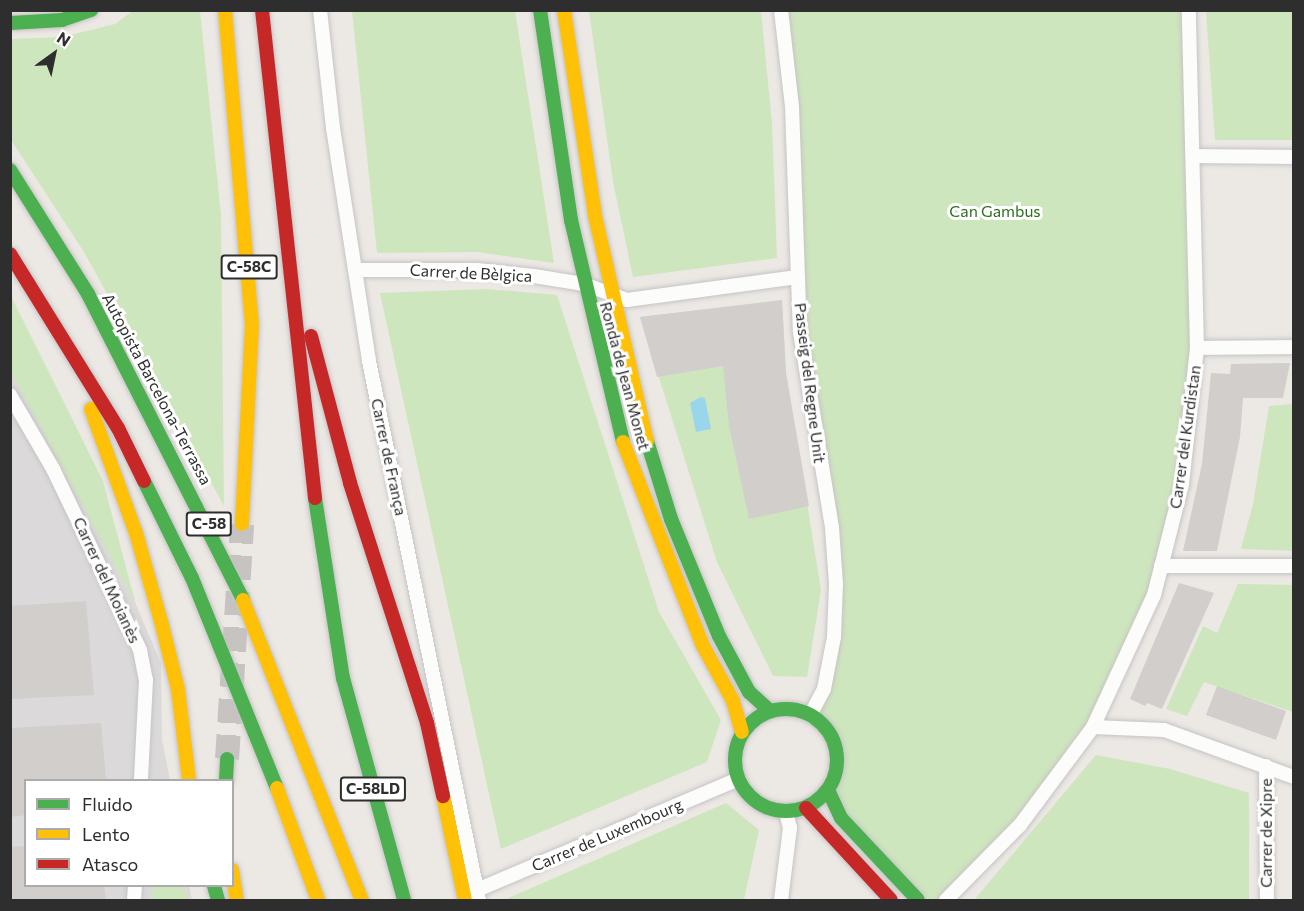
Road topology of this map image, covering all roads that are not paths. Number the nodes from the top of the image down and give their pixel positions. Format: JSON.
{"nodes":[{"id":1,"x":91,"y":10,"type":"edge"},
{"id":2,"x":225,"y":10,"type":"edge"},
{"id":3,"x":262,"y":10,"type":"edge"},
{"id":4,"x":320,"y":10,"type":"edge"},
{"id":5,"x":540,"y":10,"type":"edge"},
{"id":6,"x":564,"y":10,"type":"edge"},
{"id":7,"x":781,"y":10,"type":"edge"},
{"id":8,"x":1189,"y":10,"type":"edge"},
{"id":9,"x":10,"y":22,"type":"edge"},
{"id":10,"x":1194,"y":156,"type":"junction"},
{"id":11,"x":1293,"y":157,"type":"edge"},
{"id":12,"x":10,"y":170,"type":"edge"},
{"id":13,"x":287,"y":223,"type":"junction"},
{"id":14,"x":10,"y":254,"type":"edge"},
{"id":15,"x":355,"y":270,"type":"junction"},
{"id":16,"x":798,"y":277,"type":"junction"},
{"id":17,"x":584,"y":285,"type":"junction"},
{"id":18,"x":611,"y":294,"type":"junction"},
{"id":19,"x":49,"y":316,"type":"junction"},
{"id":20,"x":1293,"y":347,"type":"edge"},
{"id":21,"x":1197,"y":348,"type":"junction"},
{"id":22,"x":10,"y":395,"type":"edge"},
{"id":23,"x":242,"y":524,"type":"tunnel mouth"},
{"id":24,"x":1161,"y":566,"type":"junction"},
{"id":25,"x":1293,"y":566,"type":"edge"},
{"id":26,"x":343,"y":678,"type":"joint"},
{"id":27,"x":770,"y":711,"type":"junction"},
{"id":28,"x":810,"y":715,"type":"junction"},
{"id":29,"x":1093,"y":727,"type":"junction"},
{"id":30,"x":742,"y":732,"type":"junction"},
{"id":31,"x":227,"y":759,"type":"tunnel mouth"},
{"id":32,"x":1266,"y":766,"type":"junction"},
{"id":33,"x":1293,"y":777,"type":"edge"},
{"id":34,"x":141,"y":779,"type":"edge"},
{"id":35,"x":189,"y":779,"type":"edge"},
{"id":36,"x":226,"y":779,"type":"edge"},
{"id":37,"x":738,"y":779,"type":"junction"},
{"id":38,"x":828,"y":790,"type":"junction"},
{"id":39,"x":806,"y":808,"type":"junction"},
{"id":40,"x":786,"y":812,"type":"junction"},
{"id":41,"x":234,"y":882,"type":"edge"},
{"id":42,"x":478,"y":895,"type":"edge"},
{"id":43,"x":237,"y":900,"type":"edge"},
{"id":44,"x":318,"y":900,"type":"edge"},
{"id":45,"x":362,"y":900,"type":"edge"},
{"id":46,"x":404,"y":900,"type":"edge"},
{"id":47,"x":465,"y":900,"type":"edge"},
{"id":48,"x":780,"y":900,"type":"edge"},
{"id":49,"x":891,"y":900,"type":"edge"},
{"id":50,"x":918,"y":900,"type":"edge"},
{"id":51,"x":946,"y":900,"type":"edge"},
{"id":52,"x":1266,"y":900,"type":"edge"}],
"edges":[{"from":1,"to":9,"type":"main road"},
{"from":2,"to":23,"type":"main road","number":"C-58C"},
{"from":3,"to":13,"type":"main road","number":"C-58C"},
{"from":4,"to":15,"type":"street","name":"Carrer de França"},
{"from":5,"to":17,"type":"main road","name":"Ronda de Jean Monet"},
{"from":6,"to":18,"type":"main road","name":"Ronda de Jean Monet"},
{"from":7,"to":16,"type":"street","name":"Passeig del Regne Unit"},
{"from":8,"to":10,"type":"street","name":"Carrer del Kurdistan"},
{"from":10,"to":11,"type":"street"},
{"from":10,"to":21,"type":"street","name":"Carrer del Kurdistan"},
{"from":12,"to":45,"type":"main road","name":"Autopista Barcelona-Terrassa","number":"C-58"},
{"from":13,"to":26,"type":"main road","number":"C-58C"},
{"from":13,"to":47,"type":"main road"},
{"from":14,"to":19,"type":"main road","number":"C-58"},
{"from":15,"to":17,"type":"street","name":"Carrer de Bèlgica"},
{"from":15,"to":42,"type":"street","name":"Carrer de França"},
{"from":16,"to":18,"type":"street","name":"Carrer de Bèlgica"},
{"from":16,"to":28,"type":"street","name":"Passeig del Regne Unit"},
{"from":17,"to":18,"type":"street","name":"Carrer de Bèlgica"},
{"from":17,"to":30,"type":"main road","name":"Ronda de Jean Monet"},
{"from":18,"to":27,"type":"main road","name":"Ronda de Jean Monet"},
{"from":19,"to":35,"type":"main road"},
{"from":19,"to":44,"type":"main road","number":"C-58"},
{"from":20,"to":21,"type":"street"},
{"from":21,"to":24,"type":"street","name":"Carrer del Kurdistan"},
{"from":22,"to":34,"type":"street","name":"Carrer del Moianès"},
{"from":24,"to":25,"type":"street"},
{"from":24,"to":29,"type":"street","name":"Carrer del Kurdistan"},
{"from":26,"to":46,"type":"main road","number":"C-58LD"},
{"from":27,"to":28,"type":"main road"},
{"from":27,"to":30,"type":"main road"},
{"from":28,"to":38,"type":"main road"},
{"from":29,"to":32,"type":"street"},
{"from":29,"to":51,"type":"street","name":"Carrer del Kurdistan"},
{"from":30,"to":37,"type":"main road"},
{"from":31,"to":36,"type":"main road"},
{"from":32,"to":33,"type":"street"},
{"from":32,"to":52,"type":"street","name":"Carrer de Xipre"},
{"from":37,"to":40,"type":"main road"},
{"from":37,"to":42,"type":"street","name":"Carrer de Luxembourg"},
{"from":38,"to":39,"type":"main road"},
{"from":38,"to":50,"type":"main road"},
{"from":39,"to":40,"type":"main road"},
{"from":39,"to":49,"type":"main road"},
{"from":40,"to":48,"type":"street"},
{"from":41,"to":43,"type":"main road"}]}
